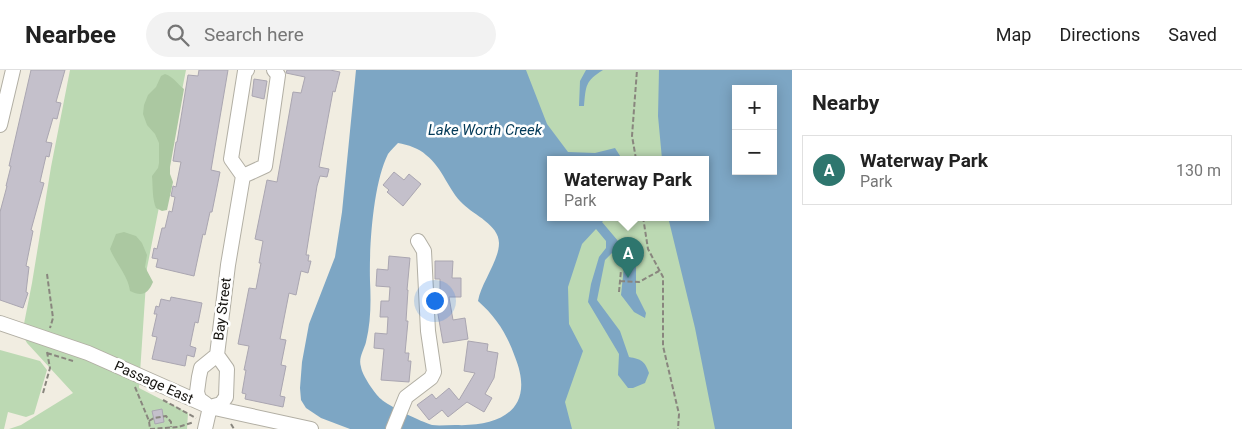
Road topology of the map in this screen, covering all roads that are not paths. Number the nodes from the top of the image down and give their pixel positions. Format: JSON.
{"nodes":[{"id":1,"x":13,"y":70,"type":"edge"},
{"id":2,"x":247,"y":70,"type":"edge"},
{"id":3,"x":274,"y":70,"type":"edge"},
{"id":4,"x":0,"y":125,"type":"edge"},
{"id":5,"x":242,"y":176,"type":"junction"},
{"id":6,"x":418,"y":241,"type":"dead end"},
{"id":7,"x":0,"y":323,"type":"edge"},
{"id":8,"x":217,"y":355,"type":"junction"},
{"id":9,"x":210,"y":407,"type":"junction"},
{"id":10,"x":202,"y":425,"type":"edge"},
{"id":11,"x":311,"y":429,"type":"edge"},
{"id":12,"x":393,"y":429,"type":"edge"}],
"edges":[{"from":1,"to":4,"type":"street"},
{"from":2,"to":5,"type":"street"},
{"from":3,"to":5,"type":"street"},
{"from":5,"to":8,"type":"street","name":"Bay Street"},
{"from":6,"to":12,"type":"street"},
{"from":7,"to":9,"type":"street","name":"Passage East"},
{"from":8,"to":9,"type":"street","name":"Bay Street"},
{"from":8,"to":9,"type":"street"},
{"from":9,"to":10,"type":"street"},
{"from":9,"to":11,"type":"street","name":"Passage East"}]}
